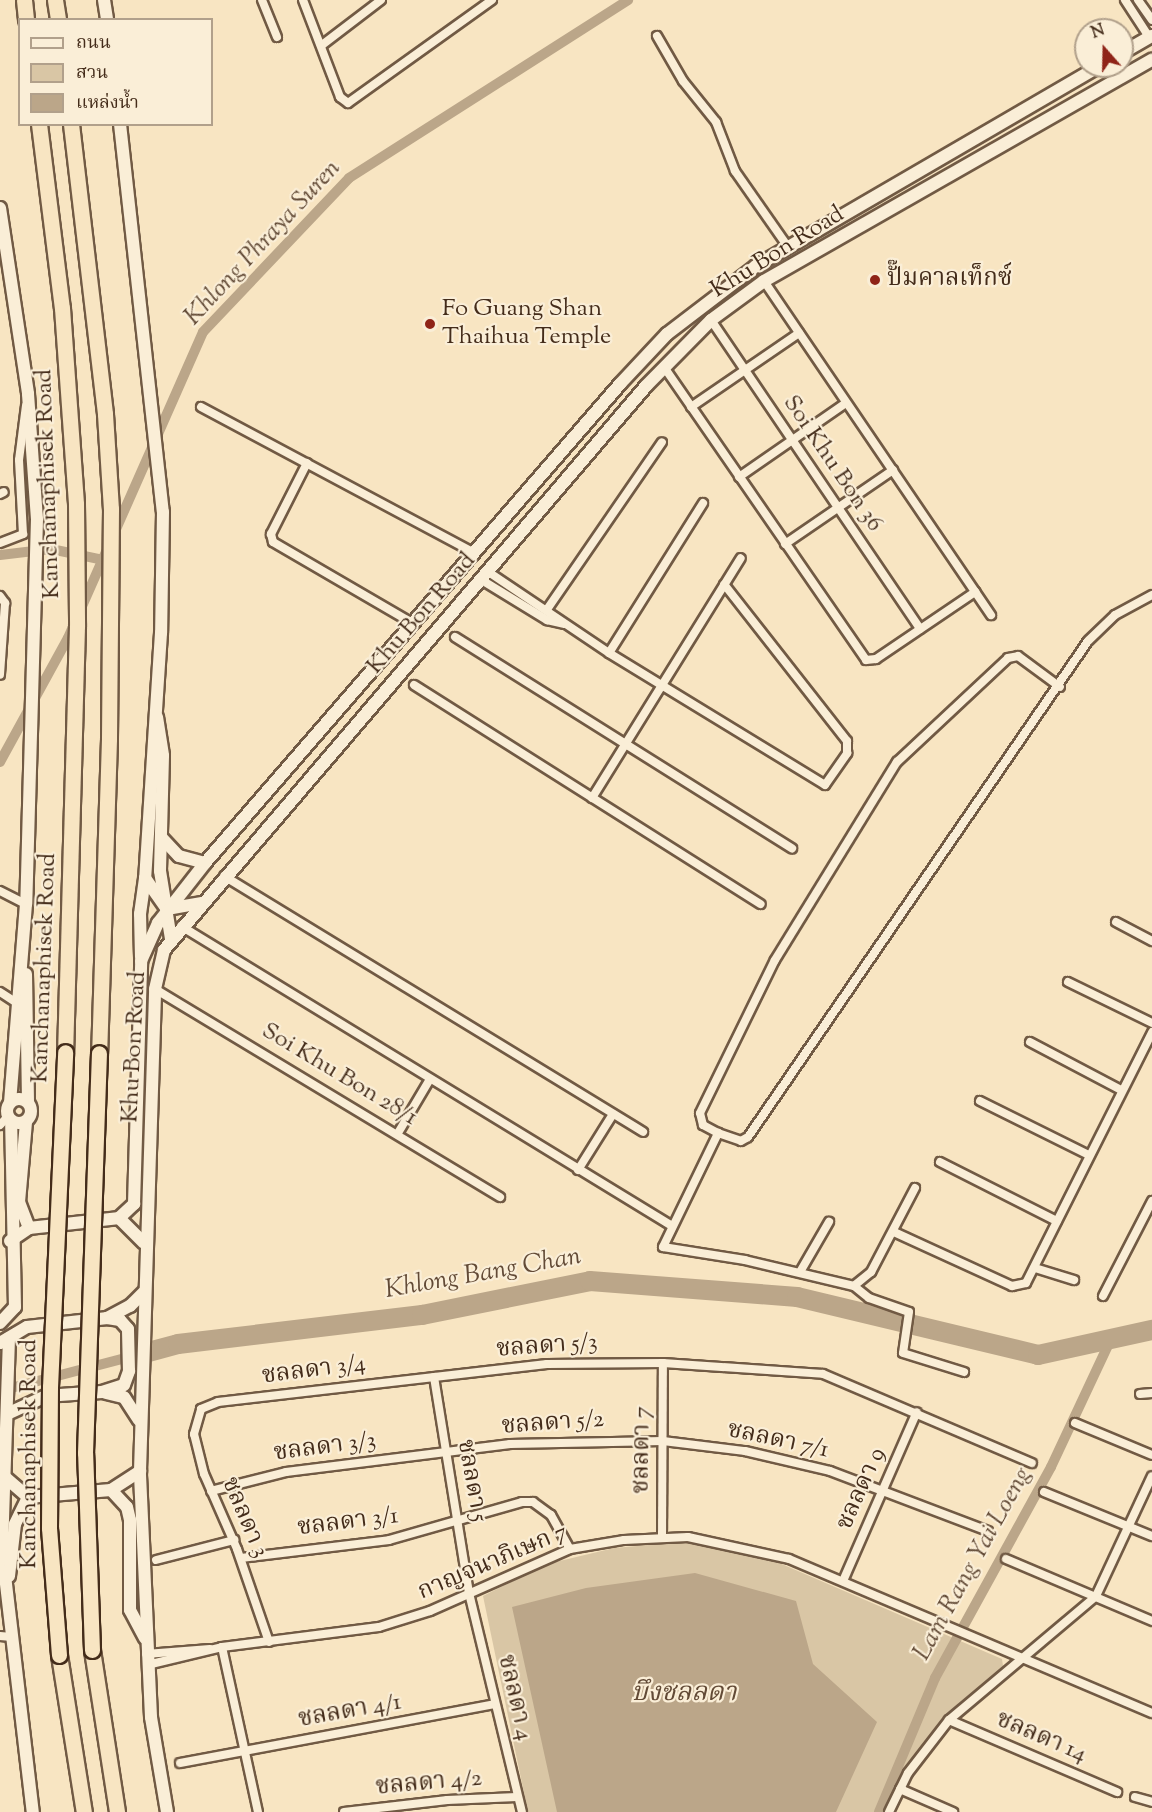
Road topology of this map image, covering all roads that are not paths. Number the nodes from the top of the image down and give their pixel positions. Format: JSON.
{"nodes":[{"id":1,"x":24,"y":0,"type":"edge"},
{"id":2,"x":55,"y":0,"type":"edge"},
{"id":3,"x":104,"y":0,"type":"edge"},
{"id":4,"x":262,"y":0,"type":"edge"},
{"id":5,"x":303,"y":0,"type":"edge"},
{"id":6,"x":381,"y":0,"type":"edge"},
{"id":7,"x":1125,"y":0,"type":"edge"},
{"id":8,"x":1138,"y":0,"type":"edge"},
{"id":9,"x":488,"y":1,"type":"edge"},
{"id":10,"x":26,"y":18,"type":"edge"},
{"id":11,"x":58,"y":18,"type":"edge"},
{"id":12,"x":107,"y":18,"type":"edge"},
{"id":13,"x":1152,"y":20,"type":"edge"},
{"id":14,"x":657,"y":36,"type":"dead end"},
{"id":15,"x":1151,"y":36,"type":"edge"},
{"id":16,"x":277,"y":37,"type":"dead end"},
{"id":17,"x":322,"y":45,"type":"junction"},
{"id":18,"x":1134,"y":46,"type":"edge"},
{"id":19,"x":1152,"y":60,"type":"edge"},
{"id":20,"x":1078,"y":78,"type":"edge"},
{"id":21,"x":39,"y":126,"type":"edge"},
{"id":22,"x":71,"y":126,"type":"edge"},
{"id":23,"x":120,"y":126,"type":"edge"},
{"id":24,"x":901,"y":181,"type":"junction"},
{"id":25,"x":910,"y":197,"type":"junction"},
{"id":26,"x":0,"y":208,"type":"edge"},
{"id":27,"x":788,"y":247,"type":"junction"},
{"id":28,"x":764,"y":281,"type":"junction"},
{"id":29,"x":711,"y":320,"type":"junction"},
{"id":30,"x":799,"y":333,"type":"junction"},
{"id":31,"x":664,"y":367,"type":"junction"},
{"id":32,"x":745,"y":370,"type":"junction"},
{"id":33,"x":28,"y":394,"type":"junction"},
{"id":34,"x":846,"y":403,"type":"junction"},
{"id":35,"x":201,"y":407,"type":"dead end"},
{"id":36,"x":692,"y":407,"type":"junction"},
{"id":37,"x":793,"y":440,"type":"junction"},
{"id":38,"x":662,"y":441,"type":"dead end"},
{"id":39,"x":307,"y":463,"type":"junction"},
{"id":40,"x":893,"y":470,"type":"junction"},
{"id":41,"x":739,"y":477,"type":"junction"},
{"id":42,"x":703,"y":503,"type":"dead end"},
{"id":43,"x":838,"y":507,"type":"junction"},
{"id":44,"x":0,"y":543,"type":"edge"},
{"id":45,"x":785,"y":544,"type":"junction"},
{"id":46,"x":473,"y":552,"type":"junction"},
{"id":47,"x":741,"y":558,"type":"dead end"},
{"id":48,"x":484,"y":575,"type":"junction"},
{"id":49,"x":724,"y":584,"type":"junction"},
{"id":50,"x":975,"y":592,"type":"junction"},
{"id":51,"x":1152,"y":595,"type":"edge"},
{"id":52,"x":0,"y":596,"type":"edge"},
{"id":53,"x":548,"y":608,"type":"junction"},
{"id":54,"x":991,"y":615,"type":"dead end"},
{"id":55,"x":412,"y":623,"type":"junction"},
{"id":56,"x":564,"y":624,"type":"junction"},
{"id":57,"x":920,"y":629,"type":"junction"},
{"id":58,"x":455,"y":637,"type":"dead end"},
{"id":59,"x":1,"y":646,"type":"edge"},
{"id":60,"x":609,"y":653,"type":"junction"},
{"id":61,"x":0,"y":675,"type":"edge"},
{"id":62,"x":414,"y":685,"type":"dead end"},
{"id":63,"x":662,"y":686,"type":"junction"},
{"id":64,"x":1060,"y":687,"type":"junction"},
{"id":65,"x":157,"y":717,"type":"junction"},
{"id":66,"x":626,"y":745,"type":"junction"},
{"id":67,"x":592,"y":798,"type":"junction"},
{"id":68,"x":161,"y":837,"type":"junction"},
{"id":69,"x":792,"y":848,"type":"dead end"},
{"id":70,"x":205,"y":863,"type":"junction"},
{"id":71,"x":224,"y":876,"type":"junction"},
{"id":72,"x":145,"y":878,"type":"junction"},
{"id":73,"x":0,"y":891,"type":"edge"},
{"id":74,"x":200,"y":903,"type":"junction"},
{"id":75,"x":26,"y":904,"type":"junction"},
{"id":76,"x":761,"y":904,"type":"dead end"},
{"id":77,"x":167,"y":909,"type":"junction"},
{"id":78,"x":1116,"y":922,"type":"dead end"},
{"id":79,"x":181,"y":926,"type":"junction"},
{"id":80,"x":171,"y":939,"type":"junction"},
{"id":81,"x":1152,"y":941,"type":"edge"},
{"id":82,"x":23,"y":955,"type":"junction"},
{"id":83,"x":141,"y":961,"type":"junction"},
{"id":84,"x":1068,"y":982,"type":"dead end"},
{"id":85,"x":156,"y":989,"type":"junction"},
{"id":86,"x":0,"y":992,"type":"edge"},
{"id":87,"x":17,"y":1003,"type":"junction"},
{"id":88,"x":1152,"y":1023,"type":"edge"},
{"id":89,"x":1152,"y":1032,"type":"edge"},
{"id":90,"x":1029,"y":1042,"type":"dead end"},
{"id":91,"x":430,"y":1079,"type":"junction"},
{"id":92,"x":1121,"y":1090,"type":"junction"},
{"id":93,"x":980,"y":1101,"type":"dead end"},
{"id":94,"x":28,"y":1102,"type":"junction"},
{"id":95,"x":6,"y":1114,"type":"edge"},
{"id":96,"x":613,"y":1114,"type":"junction"},
{"id":97,"x":26,"y":1122,"type":"junction"},
{"id":98,"x":643,"y":1132,"type":"dead end"},
{"id":99,"x":398,"y":1133,"type":"junction"},
{"id":100,"x":718,"y":1133,"type":"junction"},
{"id":101,"x":1089,"y":1155,"type":"junction"},
{"id":102,"x":940,"y":1162,"type":"dead end"},
{"id":103,"x":578,"y":1170,"type":"junction"},
{"id":104,"x":915,"y":1188,"type":"dead end"},
{"id":105,"x":500,"y":1197,"type":"dead end"},
{"id":106,"x":1152,"y":1201,"type":"edge"},
{"id":107,"x":119,"y":1218,"type":"junction"},
{"id":108,"x":1057,"y":1221,"type":"junction"},
{"id":109,"x":829,"y":1222,"type":"dead end"},
{"id":110,"x":672,"y":1226,"type":"junction"},
{"id":111,"x":29,"y":1228,"type":"junction"},
{"id":112,"x":894,"y":1232,"type":"junction"},
{"id":113,"x":10,"y":1240,"type":"junction"},
{"id":114,"x":144,"y":1243,"type":"junction"},
{"id":115,"x":1035,"y":1268,"type":"junction"},
{"id":116,"x":800,"y":1272,"type":"junction"},
{"id":117,"x":1074,"y":1280,"type":"dead end"},
{"id":118,"x":854,"y":1286,"type":"junction"},
{"id":119,"x":145,"y":1291,"type":"junction"},
{"id":120,"x":1103,"y":1296,"type":"dead end"},
{"id":121,"x":15,"y":1307,"type":"junction"},
{"id":122,"x":107,"y":1318,"type":"junction"},
{"id":123,"x":0,"y":1323,"type":"edge"},
{"id":124,"x":27,"y":1327,"type":"junction"},
{"id":125,"x":5,"y":1340,"type":"edge"},
{"id":126,"x":663,"y":1363,"type":"junction"},
{"id":127,"x":135,"y":1371,"type":"junction"},
{"id":128,"x":964,"y":1372,"type":"dead end"},
{"id":129,"x":434,"y":1377,"type":"junction"},
{"id":130,"x":102,"y":1392,"type":"junction"},
{"id":131,"x":1152,"y":1393,"type":"edge"},
{"id":132,"x":1140,"y":1394,"type":"dead end"},
{"id":133,"x":201,"y":1409,"type":"joint"},
{"id":134,"x":917,"y":1412,"type":"junction"},
{"id":135,"x":8,"y":1414,"type":"junction"},
{"id":136,"x":140,"y":1421,"type":"junction"},
{"id":137,"x":1075,"y":1423,"type":"dead end"},
{"id":138,"x":663,"y":1441,"type":"junction"},
{"id":139,"x":446,"y":1453,"type":"junction"},
{"id":140,"x":1152,"y":1455,"type":"edge"},
{"id":141,"x":3,"y":1461,"type":"edge"},
{"id":142,"x":1032,"y":1463,"type":"dead end"},
{"id":143,"x":140,"y":1471,"type":"junction"},
{"id":144,"x":1152,"y":1476,"type":"edge"},
{"id":145,"x":6,"y":1478,"type":"junction"},
{"id":146,"x":883,"y":1489,"type":"junction"},
{"id":147,"x":111,"y":1490,"type":"junction"},
{"id":148,"x":211,"y":1491,"type":"junction"},
{"id":149,"x":1044,"y":1492,"type":"dead end"},
{"id":150,"x":28,"y":1497,"type":"junction"},
{"id":151,"x":459,"y":1523,"type":"junction"},
{"id":152,"x":1131,"y":1527,"type":"junction"},
{"id":153,"x":988,"y":1531,"type":"dead end"},
{"id":154,"x":1152,"y":1536,"type":"edge"},
{"id":155,"x":662,"y":1537,"type":"junction"},
{"id":156,"x":234,"y":1540,"type":"junction"},
{"id":157,"x":570,"y":1549,"type":"junction"},
{"id":158,"x":241,"y":1558,"type":"junction"},
{"id":159,"x":1006,"y":1559,"type":"dead end"},
{"id":160,"x":156,"y":1560,"type":"dead end"},
{"id":161,"x":8,"y":1578,"type":"junction"},
{"id":162,"x":843,"y":1581,"type":"junction"},
{"id":163,"x":469,"y":1593,"type":"junction"},
{"id":164,"x":1096,"y":1596,"type":"junction"},
{"id":165,"x":1152,"y":1621,"type":"edge"},
{"id":166,"x":6,"y":1637,"type":"edge"},
{"id":167,"x":145,"y":1638,"type":"junction"},
{"id":168,"x":269,"y":1642,"type":"junction"},
{"id":169,"x":222,"y":1647,"type":"junction"},
{"id":170,"x":147,"y":1659,"type":"junction"},
{"id":171,"x":1022,"y":1659,"type":"junction"},
{"id":172,"x":495,"y":1704,"type":"junction"},
{"id":173,"x":1152,"y":1713,"type":"edge"},
{"id":174,"x":949,"y":1720,"type":"junction"},
{"id":175,"x":246,"y":1750,"type":"junction"},
{"id":176,"x":180,"y":1762,"type":"dead end"},
{"id":177,"x":900,"y":1789,"type":"junction"},
{"id":178,"x":1117,"y":1792,"type":"dead end"},
{"id":179,"x":517,"y":1797,"type":"junction"},
{"id":180,"x":1135,"y":1797,"type":"dead end"},
{"id":181,"x":1152,"y":1802,"type":"edge"},
{"id":182,"x":33,"y":1812,"type":"edge"},
{"id":183,"x":84,"y":1812,"type":"edge"},
{"id":184,"x":117,"y":1812,"type":"edge"},
{"id":185,"x":167,"y":1812,"type":"edge"},
{"id":186,"x":258,"y":1812,"type":"edge"},
{"id":187,"x":344,"y":1812,"type":"edge"},
{"id":188,"x":522,"y":1812,"type":"edge"},
{"id":189,"x":889,"y":1812,"type":"edge"},
{"id":190,"x":953,"y":1812,"type":"edge"}],
"edges":[{"from":1,"to":10,"type":"highway"},
{"from":2,"to":11,"type":"highway"},
{"from":3,"to":12,"type":"main road"},
{"from":4,"to":16,"type":"street"},
{"from":5,"to":17,"type":"street"},
{"from":6,"to":17,"type":"street"},
{"from":7,"to":15,"type":"street"},
{"from":8,"to":13,"type":"street"},
{"from":9,"to":17,"type":"street"},
{"from":14,"to":27,"type":"street"},
{"from":15,"to":18,"type":"main road"},
{"from":19,"to":25,"type":"main road","name":"Khu Bon Road"},
{"from":20,"to":24,"type":"main road","name":"Khu Bon Road"},
{"from":21,"to":183,"type":"highway","name":"Kanchanaphisek Road","bridge":true},
{"from":22,"to":184,"type":"highway","bridge":true},
{"from":23,"to":65,"type":"main road"},
{"from":24,"to":25,"type":"main road"},
{"from":24,"to":27,"type":"main road","name":"Khu Bon Road"},
{"from":25,"to":28,"type":"main road","name":"Khu Bon Road"},
{"from":26,"to":33,"type":"main road"},
{"from":27,"to":46,"type":"main road","name":"Khu Bon Road"},
{"from":28,"to":29,"type":"main road","name":"Khu Bon Road"},
{"from":28,"to":30,"type":"street"},
{"from":29,"to":31,"type":"main road","name":"Khu Bon Road"},
{"from":29,"to":32,"type":"street","name":"Soi Khu Bon 36"},
{"from":30,"to":32,"type":"street"},
{"from":30,"to":34,"type":"street"},
{"from":31,"to":36,"type":"street"},
{"from":31,"to":48,"type":"main road","name":"Khu Bon Road"},
{"from":32,"to":36,"type":"street"},
{"from":32,"to":37,"type":"street","name":"Soi Khu Bon 36"},
{"from":33,"to":44,"type":"street"},
{"from":33,"to":75,"type":"main road"},
{"from":34,"to":37,"type":"street"},
{"from":34,"to":40,"type":"street"},
{"from":35,"to":39,"type":"street"},
{"from":36,"to":41,"type":"street"},
{"from":37,"to":41,"type":"street"},
{"from":37,"to":43,"type":"street","name":"Soi Khu Bon 36"},
{"from":38,"to":53,"type":"street"},
{"from":39,"to":46,"type":"street"},
{"from":39,"to":55,"type":"street"},
{"from":40,"to":43,"type":"street"},
{"from":40,"to":50,"type":"street"},
{"from":41,"to":45,"type":"street"},
{"from":42,"to":60,"type":"street"},
{"from":43,"to":45,"type":"street"},
{"from":43,"to":57,"type":"street","name":"Soi Khu Bon 36"},
{"from":45,"to":57,"type":"street"},
{"from":46,"to":55,"type":"main road","name":"Khu Bon Road"},
{"from":47,"to":49,"type":"street"},
{"from":48,"to":53,"type":"street"},
{"from":48,"to":56,"type":"street"},
{"from":48,"to":71,"type":"main road","name":"Khu Bon Road"},
{"from":49,"to":63,"type":"street"},
{"from":49,"to":63,"type":"street"},
{"from":50,"to":54,"type":"street"},
{"from":50,"to":57,"type":"street"},
{"from":51,"to":64,"type":"street"},
{"from":52,"to":59,"type":"street"},
{"from":53,"to":56,"type":"street"},
{"from":55,"to":70,"type":"main road","name":"Khu Bon Road"},
{"from":56,"to":60,"type":"street"},
{"from":58,"to":66,"type":"street"},
{"from":59,"to":61,"type":"street"},
{"from":60,"to":63,"type":"street"},
{"from":62,"to":67,"type":"street"},
{"from":63,"to":66,"type":"street"},
{"from":64,"to":100,"type":"street"},
{"from":64,"to":100,"type":"street"},
{"from":65,"to":68,"type":"main road"},
{"from":65,"to":72,"type":"main road"},
{"from":66,"to":67,"type":"street"},
{"from":66,"to":69,"type":"street"},
{"from":67,"to":76,"type":"street"},
{"from":68,"to":70,"type":"main road"},
{"from":68,"to":77,"type":"main road"},
{"from":70,"to":77,"type":"main road","name":"Khu Bon Road"},
{"from":71,"to":74,"type":"main road","name":"Khu Bon Road"},
{"from":71,"to":96,"type":"street"},
{"from":72,"to":77,"type":"main road"},
{"from":72,"to":83,"type":"main road"},
{"from":73,"to":75,"type":"street"},
{"from":74,"to":77,"type":"main road"},
{"from":74,"to":79,"type":"main road","name":"Khu Bon Road"},
{"from":75,"to":82,"type":"main road"},
{"from":77,"to":80,"type":"main road"},
{"from":77,"to":83,"type":"main road","name":"Khu Bon Road"},
{"from":78,"to":81,"type":"street"},
{"from":79,"to":80,"type":"main road","name":"Khu Bon Road"},
{"from":79,"to":91,"type":"street"},
{"from":80,"to":85,"type":"main road","name":"Khu Bon Road"},
{"from":82,"to":87,"type":"main road"},
{"from":82,"to":94,"type":"main road"},
{"from":83,"to":107,"type":"main road","name":"Khu Bon Road"},
{"from":84,"to":88,"type":"street"},
{"from":85,"to":99,"type":"street","name":"Soi Khu Bon 28/1"},
{"from":85,"to":114,"type":"main road","name":"Khu Bon Road"},
{"from":86,"to":87,"type":"street"},
{"from":87,"to":95,"type":"main road"},
{"from":89,"to":92,"type":"street"},
{"from":90,"to":92,"type":"street"},
{"from":91,"to":99,"type":"street"},
{"from":91,"to":103,"type":"street"},
{"from":92,"to":101,"type":"street"},
{"from":93,"to":101,"type":"street"},
{"from":94,"to":95,"type":"main road"},
{"from":94,"to":97,"type":"main road"},
{"from":95,"to":97,"type":"main road"},
{"from":95,"to":113,"type":"main road"},
{"from":96,"to":98,"type":"street"},
{"from":96,"to":103,"type":"street"},
{"from":97,"to":111,"type":"main road"},
{"from":99,"to":105,"type":"street","name":"Soi Khu Bon 28/1"},
{"from":100,"to":110,"type":"street"},
{"from":101,"to":108,"type":"street"},
{"from":102,"to":108,"type":"street"},
{"from":103,"to":110,"type":"street"},
{"from":104,"to":112,"type":"street"},
{"from":106,"to":120,"type":"street"},
{"from":107,"to":111,"type":"main road"},
{"from":107,"to":114,"type":"main road"},
{"from":108,"to":115,"type":"street"},
{"from":109,"to":116,"type":"street"},
{"from":110,"to":116,"type":"street"},
{"from":111,"to":113,"type":"main road"},
{"from":112,"to":115,"type":"street"},
{"from":112,"to":118,"type":"street"},
{"from":113,"to":121,"type":"main road"},
{"from":114,"to":119,"type":"main road","name":"Khu Bon Road"},
{"from":115,"to":117,"type":"street"},
{"from":116,"to":118,"type":"street"},
{"from":118,"to":128,"type":"street"},
{"from":119,"to":122,"type":"main road"},
{"from":119,"to":127,"type":"main road","name":"Khu Bon Road"},
{"from":121,"to":123,"type":"main road"},
{"from":121,"to":124,"type":"main road"},
{"from":122,"to":124,"type":"main road"},
{"from":122,"to":127,"type":"main road"},
{"from":124,"to":125,"type":"main road"},
{"from":125,"to":135,"type":"main road"},
{"from":126,"to":129,"type":"street","name":"ชลลดา 5/3"},
{"from":126,"to":134,"type":"street","name":"ชลลดา 5/3"},
{"from":126,"to":138,"type":"street","name":"ชลลดา 7"},
{"from":127,"to":130,"type":"main road"},
{"from":127,"to":136,"type":"main road"},
{"from":129,"to":133,"type":"street","name":"ชลลดา 3/4"},
{"from":129,"to":139,"type":"street","name":"ชลลดา 5"},
{"from":130,"to":135,"type":"main road"},
{"from":130,"to":136,"type":"main road"},
{"from":131,"to":132,"type":"street"},
{"from":133,"to":148,"type":"street","name":"ชลลดา 3"},
{"from":134,"to":142,"type":"street","name":"ชลลดา 5/3"},
{"from":134,"to":146,"type":"street","name":"ชลลดา 9"},
{"from":135,"to":141,"type":"main road"},
{"from":136,"to":143,"type":"main road"},
{"from":137,"to":140,"type":"street"},
{"from":138,"to":139,"type":"street","name":"ชลลดา 5/2"},
{"from":138,"to":146,"type":"street","name":"ชลลดา 7/1"},
{"from":138,"to":155,"type":"street","name":"ชลลดา 7"},
{"from":139,"to":148,"type":"street","name":"ชลลดา 3/3"},
{"from":139,"to":151,"type":"street","name":"ชลลดา 5"},
{"from":141,"to":145,"type":"main road"},
{"from":143,"to":147,"type":"main road"},
{"from":143,"to":167,"type":"main road"},
{"from":144,"to":152,"type":"street"},
{"from":145,"to":150,"type":"main road"},
{"from":145,"to":161,"type":"main road"},
{"from":146,"to":153,"type":"street","name":"ชลลดา 7/1"},
{"from":146,"to":162,"type":"street","name":"ชลลดา 9"},
{"from":147,"to":150,"type":"main road"},
{"from":147,"to":167,"type":"main road"},
{"from":148,"to":156,"type":"street","name":"ชลลดา 3"},
{"from":149,"to":152,"type":"street"},
{"from":150,"to":161,"type":"main road"},
{"from":151,"to":157,"type":"street","name":"ชลลดา 3/1"},
{"from":151,"to":158,"type":"street","name":"ชลลดา 3/1"},
{"from":151,"to":163,"type":"street","name":"ชลลดา 5"},
{"from":152,"to":154,"type":"street"},
{"from":152,"to":164,"type":"street"},
{"from":155,"to":157,"type":"street","name":"กาญจนาภิเษก 7"},
{"from":155,"to":162,"type":"street","name":"กาญจนาภิเษก 7"},
{"from":156,"to":158,"type":"street","name":"ชลลดา 3"},
{"from":156,"to":160,"type":"street"},
{"from":157,"to":163,"type":"street","name":"กาญจนาภิเษก 7"},
{"from":158,"to":168,"type":"street","name":"ชลลดา 3"},
{"from":159,"to":164,"type":"street"},
{"from":161,"to":166,"type":"main road"},
{"from":162,"to":171,"type":"street","name":"กาญจนาภิเษก 7"},
{"from":163,"to":168,"type":"street","name":"กาญจนาภิเษก 7"},
{"from":163,"to":172,"type":"street","name":"ชลลดา 4"},
{"from":164,"to":165,"type":"street"},
{"from":164,"to":171,"type":"street"},
{"from":166,"to":182,"type":"main road"},
{"from":167,"to":170,"type":"main road"},
{"from":168,"to":169,"type":"street","name":"กาญจนาภิเษก 7"},
{"from":169,"to":170,"type":"street","name":"กาญจนาภิเษก 7"},
{"from":169,"to":175,"type":"street"},
{"from":170,"to":185,"type":"main road"},
{"from":171,"to":173,"type":"street","name":"กาญจนาภิเษก 7"},
{"from":171,"to":174,"type":"street"},
{"from":172,"to":175,"type":"street","name":"ชลลดา 4/1"},
{"from":172,"to":179,"type":"street","name":"ชลลดา 4"},
{"from":174,"to":177,"type":"street"},
{"from":174,"to":178,"type":"street","name":"ชลลดา 14"},
{"from":175,"to":176,"type":"street","name":"ชลลดา 4/1"},
{"from":175,"to":186,"type":"street"},
{"from":177,"to":189,"type":"street"},
{"from":177,"to":190,"type":"street"},
{"from":179,"to":187,"type":"street","name":"ชลลดา 4/2"},
{"from":179,"to":188,"type":"street","name":"ชลลดา 4"},
{"from":180,"to":181,"type":"street"}]}
